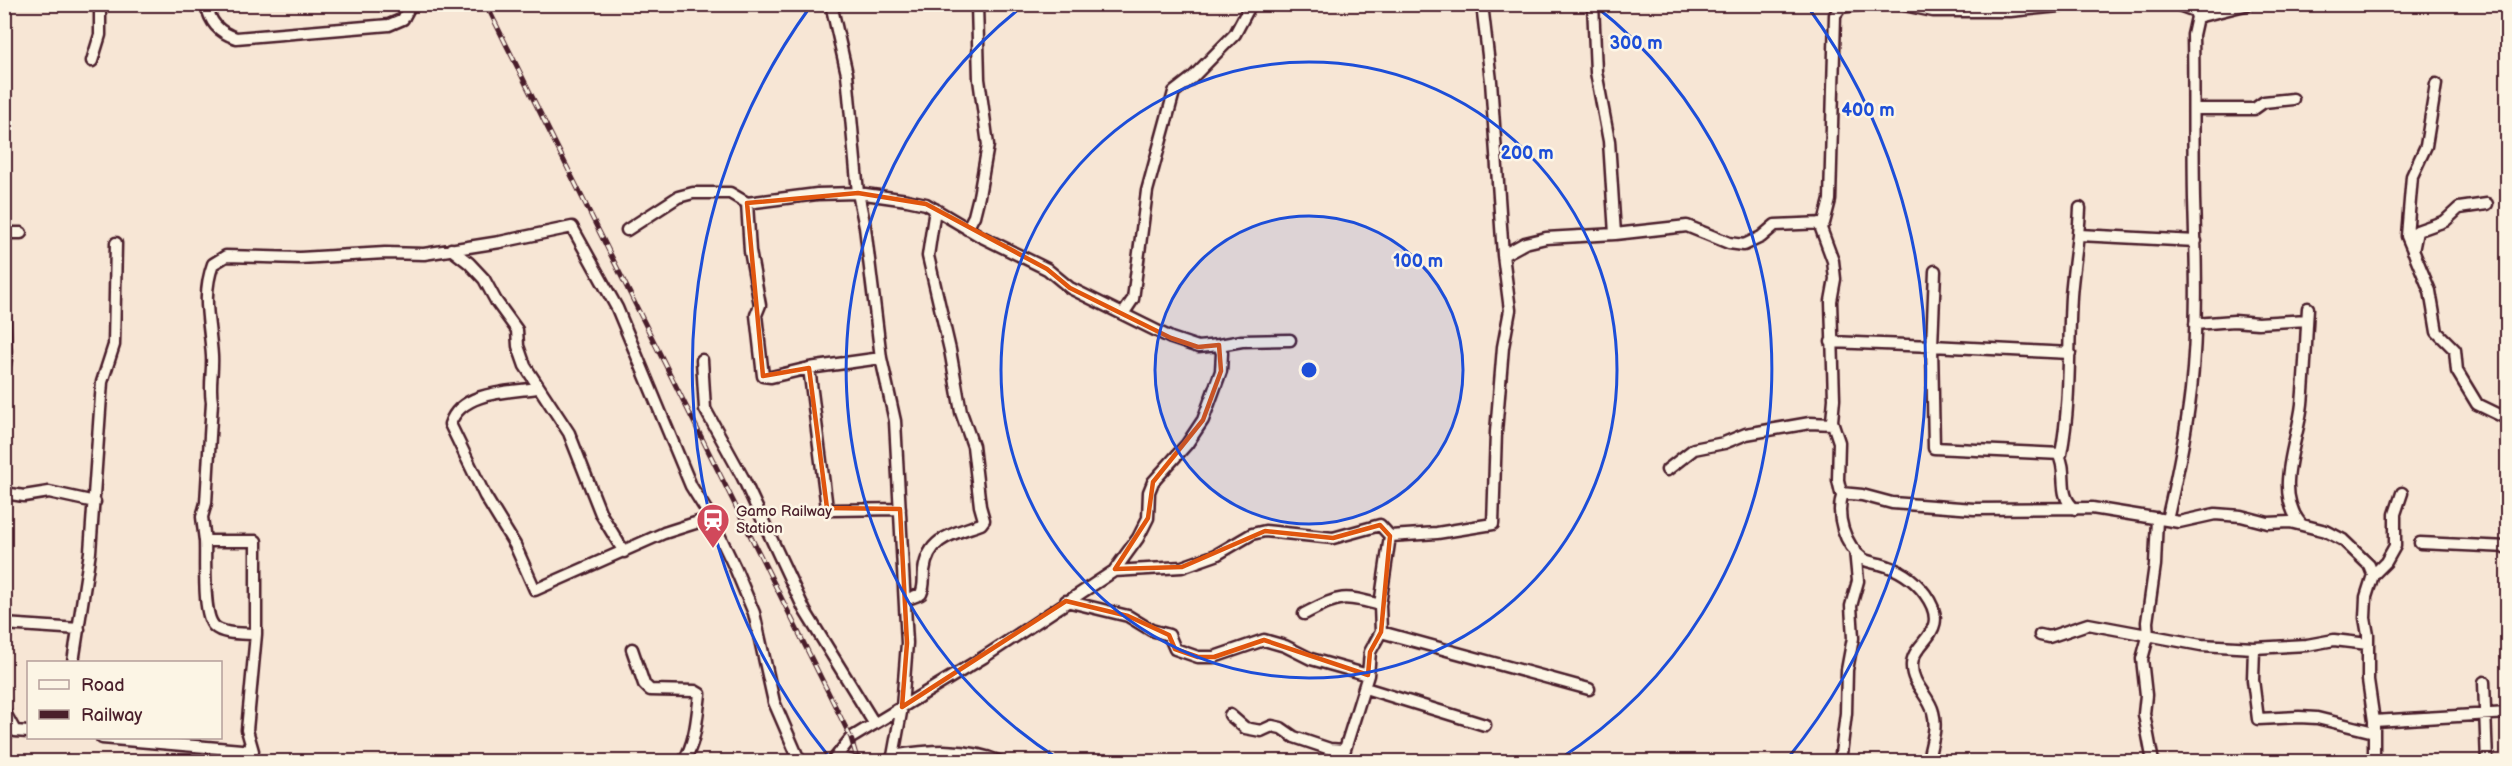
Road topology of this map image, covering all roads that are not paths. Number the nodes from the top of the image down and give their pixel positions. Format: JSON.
{"nodes":[{"id":1,"x":100,"y":4,"type":"edge"},
{"id":2,"x":206,"y":4,"type":"edge"},
{"id":3,"x":411,"y":4,"type":"edge"},
{"id":4,"x":831,"y":4,"type":"edge"},
{"id":5,"x":977,"y":4,"type":"edge"},
{"id":6,"x":1251,"y":4,"type":"edge"},
{"id":7,"x":1482,"y":4,"type":"edge"},
{"id":8,"x":1593,"y":4,"type":"edge"},
{"id":9,"x":1865,"y":4,"type":"edge"},
{"id":10,"x":1899,"y":4,"type":"edge"},
{"id":11,"x":2079,"y":4,"type":"edge"},
{"id":12,"x":2176,"y":4,"type":"edge"},
{"id":13,"x":2249,"y":4,"type":"edge"},
{"id":14,"x":1841,"y":6,"type":"edge"},
{"id":15,"x":1993,"y":8,"type":"edge"},
{"id":16,"x":2195,"y":11,"type":"edge"},
{"id":17,"x":92,"y":61,"type":"dead end"},
{"id":18,"x":2436,"y":84,"type":"dead end"},
{"id":19,"x":2293,"y":99,"type":"dead end"},
{"id":20,"x":2194,"y":109,"type":"junction"},
{"id":21,"x":858,"y":193,"type":"junction"},
{"id":22,"x":747,"y":203,"type":"junction"},
{"id":23,"x":2487,"y":204,"type":"dead end"},
{"id":24,"x":2080,"y":208,"type":"dead end"},
{"id":25,"x":935,"y":209,"type":"junction"},
{"id":26,"x":1819,"y":224,"type":"junction"},
{"id":27,"x":967,"y":229,"type":"junction"},
{"id":28,"x":627,"y":230,"type":"dead end"},
{"id":29,"x":4,"y":233,"type":"edge"},
{"id":30,"x":21,"y":233,"type":"dead end"},
{"id":31,"x":1615,"y":234,"type":"junction"},
{"id":32,"x":2079,"y":235,"type":"junction"},
{"id":33,"x":2196,"y":241,"type":"junction"},
{"id":34,"x":116,"y":243,"type":"dead end"},
{"id":35,"x":452,"y":249,"type":"junction"},
{"id":36,"x":2412,"y":251,"type":"junction"},
{"id":37,"x":1503,"y":255,"type":"junction"},
{"id":38,"x":1935,"y":271,"type":"dead end"},
{"id":39,"x":4,"y":308,"type":"edge"},
{"id":40,"x":2308,"y":308,"type":"dead end"},
{"id":41,"x":1124,"y":314,"type":"junction"},
{"id":42,"x":2307,"y":320,"type":"junction"},
{"id":43,"x":2195,"y":324,"type":"junction"},
{"id":44,"x":1290,"y":340,"type":"dead end"},
{"id":45,"x":1831,"y":342,"type":"junction"},
{"id":46,"x":1219,"y":345,"type":"junction"},
{"id":47,"x":1932,"y":346,"type":"junction"},
{"id":48,"x":2070,"y":353,"type":"junction"},
{"id":49,"x":881,"y":358,"type":"junction"},
{"id":50,"x":702,"y":360,"type":"dead end"},
{"id":51,"x":809,"y":368,"type":"junction"},
{"id":52,"x":4,"y":369,"type":"edge"},
{"id":53,"x":538,"y":388,"type":"junction"},
{"id":54,"x":2508,"y":419,"type":"edge"},
{"id":55,"x":1833,"y":424,"type":"junction"},
{"id":56,"x":2058,"y":454,"type":"junction"},
{"id":57,"x":1667,"y":470,"type":"dead end"},
{"id":58,"x":4,"y":493,"type":"edge"},
{"id":59,"x":1843,"y":493,"type":"junction"},
{"id":60,"x":2402,"y":493,"type":"dead end"},
{"id":61,"x":95,"y":502,"type":"junction"},
{"id":62,"x":900,"y":509,"type":"junction"},
{"id":63,"x":2075,"y":509,"type":"junction"},
{"id":64,"x":711,"y":518,"type":"junction"},
{"id":65,"x":2162,"y":519,"type":"junction"},
{"id":66,"x":2301,"y":524,"type":"junction"},
{"id":67,"x":1390,"y":536,"type":"junction"},
{"id":68,"x":205,"y":541,"type":"junction"},
{"id":69,"x":2420,"y":543,"type":"dead end"},
{"id":70,"x":2508,"y":547,"type":"edge"},
{"id":71,"x":1854,"y":550,"type":"junction"},
{"id":72,"x":624,"y":552,"type":"junction"},
{"id":73,"x":1114,"y":571,"type":"junction"},
{"id":74,"x":2373,"y":575,"type":"junction"},
{"id":75,"x":905,"y":600,"type":"junction"},
{"id":76,"x":1066,"y":601,"type":"junction"},
{"id":77,"x":1380,"y":605,"type":"junction"},
{"id":78,"x":1304,"y":614,"type":"dead end"},
{"id":79,"x":4,"y":624,"type":"edge"},
{"id":80,"x":79,"y":629,"type":"junction"},
{"id":81,"x":1381,"y":632,"type":"junction"},
{"id":82,"x":256,"y":634,"type":"junction"},
{"id":83,"x":2040,"y":635,"type":"dead end"},
{"id":84,"x":2148,"y":637,"type":"junction"},
{"id":85,"x":2368,"y":644,"type":"junction"},
{"id":86,"x":2254,"y":648,"type":"junction"},
{"id":87,"x":632,"y":649,"type":"dead end"},
{"id":88,"x":73,"y":661,"type":"edge"},
{"id":89,"x":1368,"y":675,"type":"junction"},
{"id":90,"x":2484,"y":682,"type":"dead end"},
{"id":91,"x":1365,"y":688,"type":"junction"},
{"id":92,"x":1589,"y":689,"type":"dead end"},
{"id":93,"x":902,"y":707,"type":"junction"},
{"id":94,"x":4,"y":711,"type":"edge"},
{"id":95,"x":2508,"y":712,"type":"edge"},
{"id":96,"x":2484,"y":713,"type":"junction"},
{"id":97,"x":1230,"y":715,"type":"dead end"},
{"id":98,"x":874,"y":723,"type":"junction"},
{"id":99,"x":1485,"y":724,"type":"dead end"},
{"id":100,"x":2374,"y":727,"type":"junction"},
{"id":101,"x":27,"y":732,"type":"edge"},
{"id":102,"x":110,"y":739,"type":"edge"},
{"id":103,"x":251,"y":756,"type":"edge"},
{"id":104,"x":1343,"y":756,"type":"edge"},
{"id":105,"x":834,"y":759,"type":"edge"},
{"id":106,"x":891,"y":759,"type":"edge"},
{"id":107,"x":683,"y":762,"type":"edge"},
{"id":108,"x":800,"y":762,"type":"edge"},
{"id":109,"x":858,"y":762,"type":"edge"},
{"id":110,"x":1001,"y":762,"type":"edge"},
{"id":111,"x":1840,"y":762,"type":"edge"},
{"id":112,"x":1928,"y":762,"type":"edge"},
{"id":113,"x":2153,"y":762,"type":"edge"},
{"id":114,"x":2374,"y":762,"type":"edge"},
{"id":115,"x":2487,"y":762,"type":"edge"}],
"edges":[{"from":1,"to":17,"type":"street"},
{"from":2,"to":3,"type":"street"},
{"from":4,"to":21,"type":"street"},
{"from":5,"to":27,"type":"street"},
{"from":6,"to":41,"type":"street"},
{"from":7,"to":37,"type":"street"},
{"from":8,"to":31,"type":"street"},
{"from":9,"to":14,"type":"street"},
{"from":10,"to":15,"type":"street"},
{"from":11,"to":15,"type":"street"},
{"from":12,"to":16,"type":"street"},
{"from":13,"to":16,"type":"street"},
{"from":14,"to":26,"type":"street"},
{"from":16,"to":20,"type":"street"},
{"from":18,"to":36,"type":"street"},
{"from":19,"to":20,"type":"street"},
{"from":20,"to":33,"type":"street"},
{"from":21,"to":22,"type":"street"},
{"from":21,"to":25,"type":"street"},
{"from":21,"to":49,"type":"street"},
{"from":22,"to":28,"type":"street"},
{"from":22,"to":51,"type":"street"},
{"from":23,"to":36,"type":"street"},
{"from":24,"to":32,"type":"street"},
{"from":25,"to":27,"type":"street"},
{"from":25,"to":75,"type":"street"},
{"from":26,"to":31,"type":"street"},
{"from":26,"to":45,"type":"street"},
{"from":27,"to":41,"type":"street"},
{"from":29,"to":30,"type":"street"},
{"from":31,"to":37,"type":"street"},
{"from":32,"to":33,"type":"street"},
{"from":32,"to":48,"type":"street"},
{"from":33,"to":43,"type":"street"},
{"from":34,"to":61,"type":"street"},
{"from":35,"to":53,"type":"street"},
{"from":35,"to":64,"type":"street"},
{"from":35,"to":68,"type":"street"},
{"from":36,"to":54,"type":"street"},
{"from":37,"to":67,"type":"street"},
{"from":38,"to":47,"type":"street"},
{"from":39,"to":52,"type":"street"},
{"from":40,"to":42,"type":"street"},
{"from":41,"to":46,"type":"street"},
{"from":42,"to":43,"type":"street"},
{"from":42,"to":66,"type":"street"},
{"from":43,"to":65,"type":"street"},
{"from":44,"to":46,"type":"street"},
{"from":45,"to":47,"type":"street"},
{"from":45,"to":55,"type":"street"},
{"from":46,"to":73,"type":"street"},
{"from":47,"to":48,"type":"street"},
{"from":47,"to":56,"type":"street"},
{"from":48,"to":56,"type":"street"},
{"from":49,"to":51,"type":"street"},
{"from":49,"to":62,"type":"street"},
{"from":50,"to":98,"type":"street"},
{"from":51,"to":62,"type":"street"},
{"from":53,"to":72,"type":"street"},
{"from":53,"to":72,"type":"street"},
{"from":55,"to":57,"type":"street"},
{"from":55,"to":59,"type":"street"},
{"from":56,"to":63,"type":"street"},
{"from":58,"to":61,"type":"street"},
{"from":59,"to":63,"type":"street"},
{"from":59,"to":71,"type":"street"},
{"from":60,"to":74,"type":"street"},
{"from":61,"to":80,"type":"street"},
{"from":62,"to":75,"type":"street"},
{"from":63,"to":65,"type":"street"},
{"from":64,"to":72,"type":"street"},
{"from":64,"to":108,"type":"street"},
{"from":65,"to":66,"type":"street"},
{"from":65,"to":84,"type":"street"},
{"from":66,"to":74,"type":"street"},
{"from":67,"to":73,"type":"street"},
{"from":67,"to":77,"type":"street"},
{"from":68,"to":82,"type":"street"},
{"from":68,"to":82,"type":"street"},
{"from":69,"to":70,"type":"street"},
{"from":71,"to":111,"type":"street"},
{"from":71,"to":112,"type":"street"},
{"from":73,"to":76,"type":"street"},
{"from":74,"to":85,"type":"street"},
{"from":75,"to":93,"type":"street"},
{"from":76,"to":89,"type":"street"},
{"from":76,"to":93,"type":"street"},
{"from":77,"to":78,"type":"street"},
{"from":77,"to":81,"type":"street"},
{"from":79,"to":80,"type":"street"},
{"from":80,"to":88,"type":"street"},
{"from":81,"to":89,"type":"street"},
{"from":81,"to":92,"type":"street"},
{"from":82,"to":103,"type":"street"},
{"from":83,"to":84,"type":"street"},
{"from":84,"to":86,"type":"street"},
{"from":84,"to":113,"type":"street"},
{"from":85,"to":86,"type":"street"},
{"from":85,"to":100,"type":"street"},
{"from":86,"to":100,"type":"street"},
{"from":87,"to":107,"type":"street"},
{"from":89,"to":91,"type":"street"},
{"from":90,"to":96,"type":"street"},
{"from":91,"to":99,"type":"street"},
{"from":91,"to":104,"type":"street"},
{"from":93,"to":98,"type":"street"},
{"from":93,"to":106,"type":"street"},
{"from":94,"to":101,"type":"street"},
{"from":95,"to":96,"type":"street"},
{"from":96,"to":100,"type":"street"},
{"from":96,"to":115,"type":"street"},
{"from":97,"to":104,"type":"street"},
{"from":98,"to":105,"type":"street"},
{"from":100,"to":114,"type":"street"},
{"from":102,"to":103,"type":"street"},
{"from":105,"to":109,"type":"street"},
{"from":106,"to":110,"type":"street"}]}
